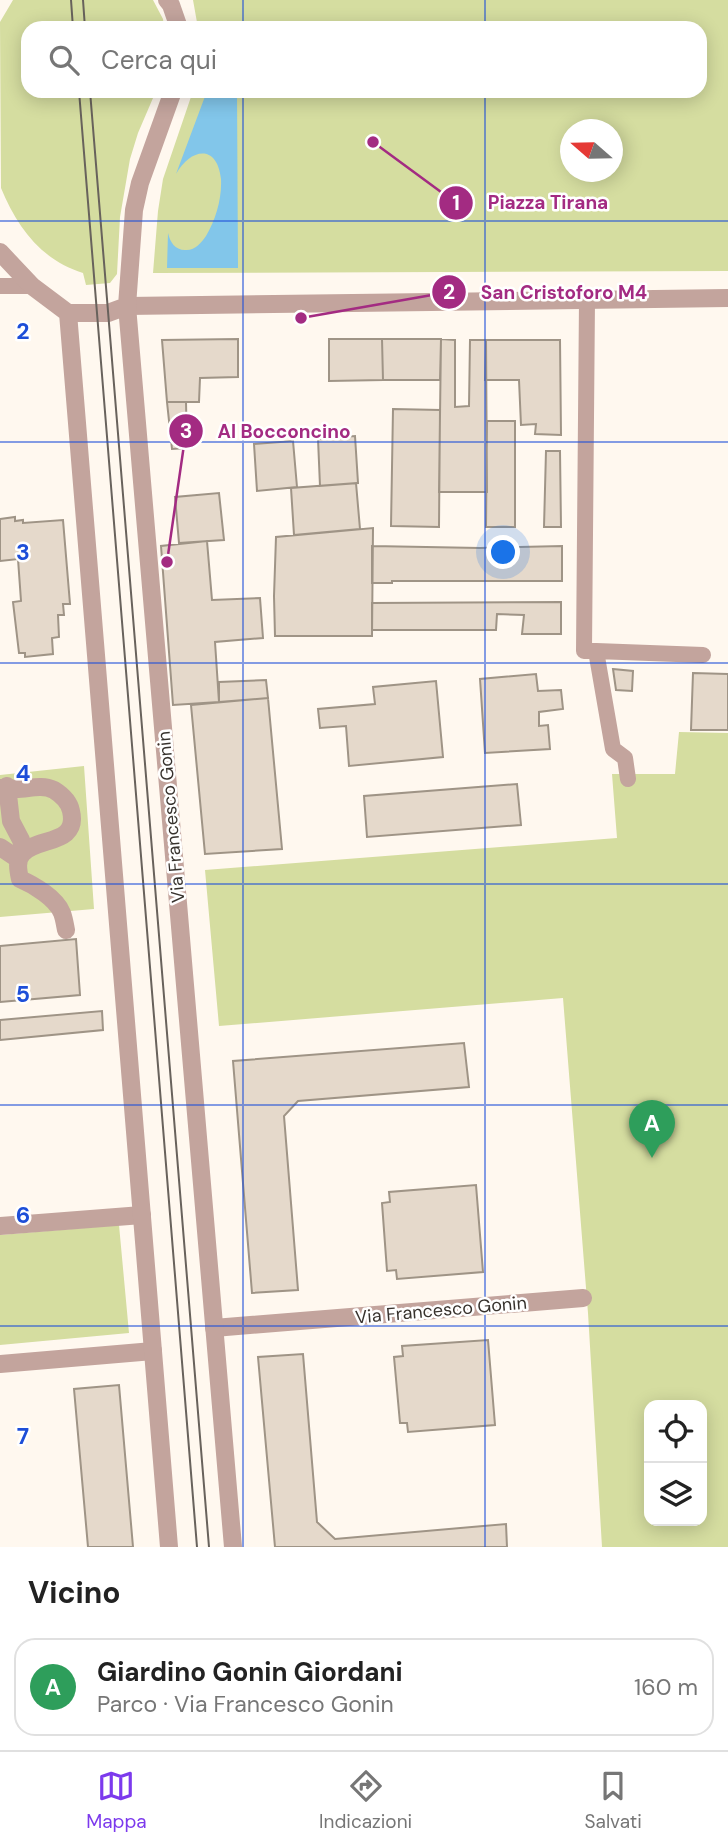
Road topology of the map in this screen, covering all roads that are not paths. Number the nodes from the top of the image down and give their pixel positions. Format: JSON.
{"nodes":[{"id":1,"x":167,"y":0,"type":"edge"},
{"id":2,"x":177,"y":21,"type":"edge"},
{"id":3,"x":170,"y":98,"type":"edge"},
{"id":4,"x":0,"y":252,"type":"edge"},
{"id":5,"x":0,"y":286,"type":"edge"},
{"id":6,"x":32,"y":286,"type":"junction"},
{"id":7,"x":728,"y":298,"type":"edge"},
{"id":8,"x":587,"y":300,"type":"junction"},
{"id":9,"x":127,"y":306,"type":"junction"},
{"id":10,"x":68,"y":313,"type":"junction"},
{"id":11,"x":596,"y":651,"type":"junction"},
{"id":12,"x":703,"y":655,"type":"dead end"},
{"id":13,"x":628,"y":779,"type":"dead end"},
{"id":14,"x":4,"y":787,"type":"edge"},
{"id":15,"x":0,"y":847,"type":"edge"},
{"id":16,"x":21,"y":855,"type":"junction"},
{"id":17,"x":66,"y":930,"type":"dead end"},
{"id":18,"x":142,"y":1215,"type":"junction"},
{"id":19,"x":0,"y":1226,"type":"edge"},
{"id":20,"x":583,"y":1298,"type":"dead end"},
{"id":21,"x":214,"y":1328,"type":"junction"},
{"id":22,"x":153,"y":1351,"type":"junction"},
{"id":23,"x":0,"y":1364,"type":"edge"},
{"id":24,"x":169,"y":1547,"type":"edge"},
{"id":25,"x":233,"y":1547,"type":"edge"}],
"edges":[{"from":1,"to":2,"type":"street"},
{"from":3,"to":9,"type":"street","name":"Via Francesco Gonin"},
{"from":4,"to":6,"type":"street"},
{"from":5,"to":6,"type":"lane"},
{"from":6,"to":10,"type":"street"},
{"from":7,"to":8,"type":"street"},
{"from":8,"to":9,"type":"street"},
{"from":8,"to":11,"type":"lane"},
{"from":9,"to":10,"type":"street"},
{"from":9,"to":21,"type":"street","name":"Via Francesco Gonin"},
{"from":10,"to":18,"type":"street"},
{"from":11,"to":12,"type":"lane"},
{"from":11,"to":13,"type":"lane"},
{"from":14,"to":16,"type":"street"},
{"from":14,"to":16,"type":"street"},
{"from":15,"to":16,"type":"street"},
{"from":16,"to":17,"type":"street"},
{"from":18,"to":19,"type":"street"},
{"from":18,"to":22,"type":"street"},
{"from":20,"to":21,"type":"street","name":"Via Francesco Gonin"},
{"from":21,"to":25,"type":"street","name":"Via Francesco Gonin"},
{"from":22,"to":23,"type":"street"},
{"from":22,"to":24,"type":"street"}]}
